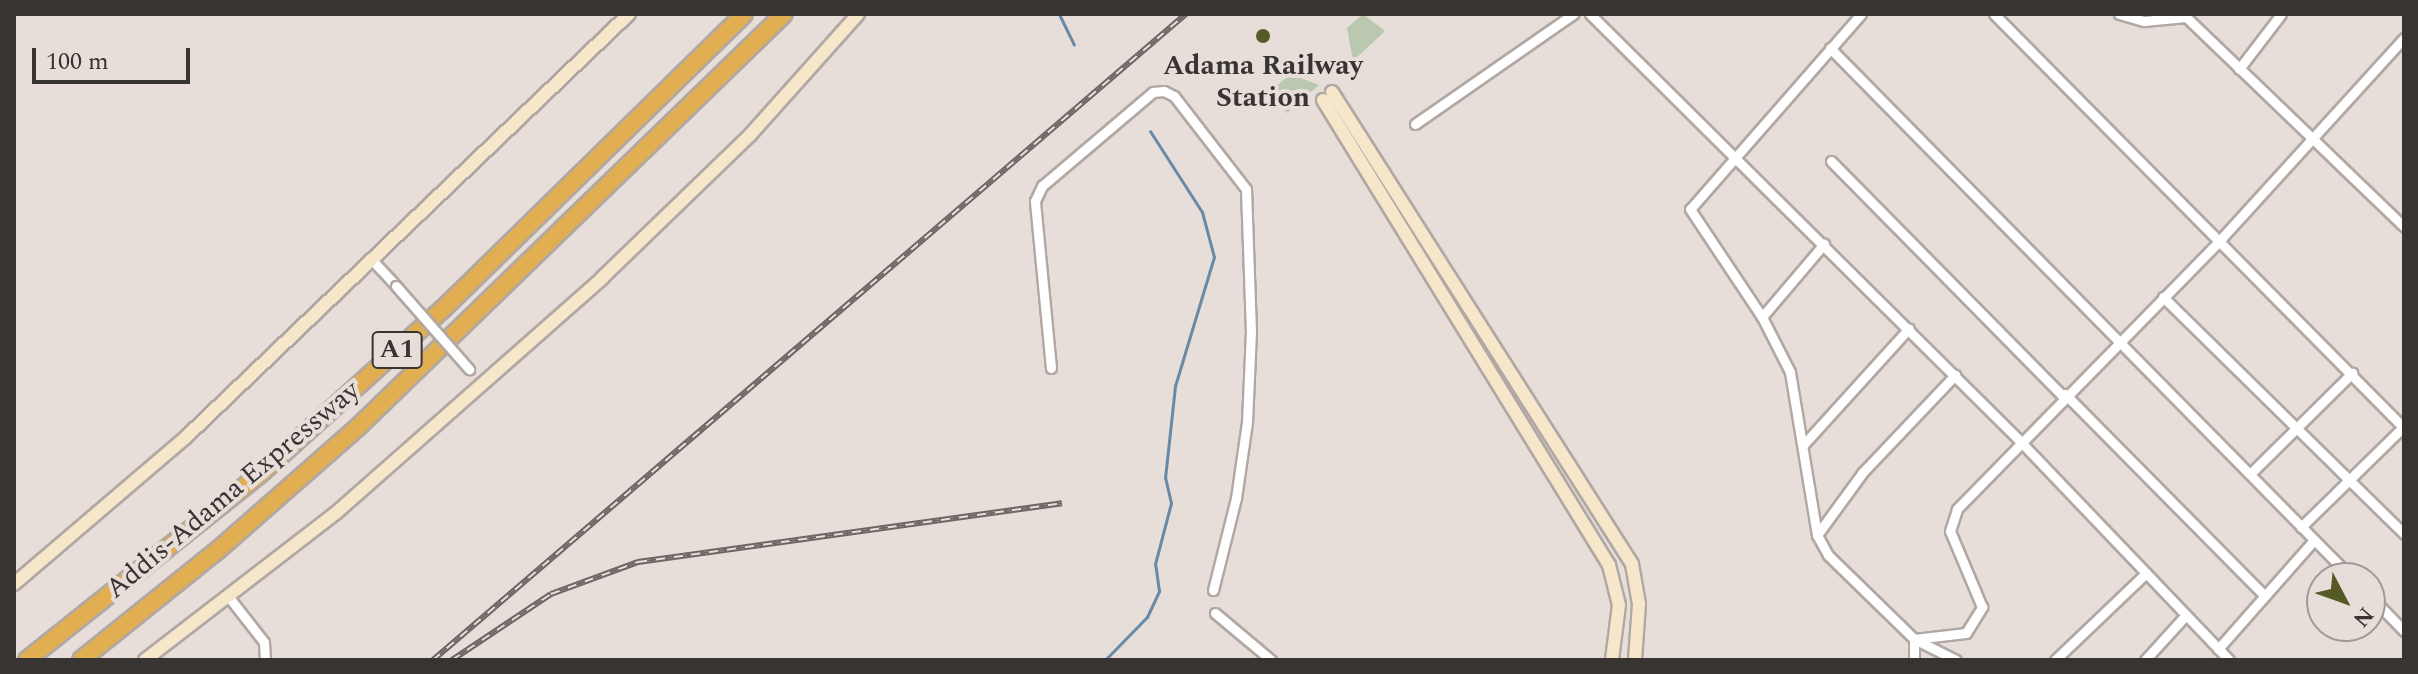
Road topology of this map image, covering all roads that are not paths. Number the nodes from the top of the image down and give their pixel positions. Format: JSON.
{"nodes":[{"id":1,"x":629,"y":14,"type":"edge"},
{"id":2,"x":744,"y":14,"type":"edge"},
{"id":3,"x":784,"y":14,"type":"edge"},
{"id":4,"x":858,"y":14,"type":"edge"},
{"id":5,"x":1573,"y":14,"type":"edge"},
{"id":6,"x":1590,"y":14,"type":"edge"},
{"id":7,"x":1861,"y":14,"type":"edge"},
{"id":8,"x":1994,"y":14,"type":"edge"},
{"id":9,"x":2119,"y":14,"type":"edge"},
{"id":10,"x":2184,"y":15,"type":"edge"},
{"id":11,"x":2275,"y":16,"type":"edge"},
{"id":12,"x":2404,"y":38,"type":"edge"},
{"id":13,"x":1830,"y":48,"type":"junction"},
{"id":14,"x":2239,"y":69,"type":"junction"},
{"id":15,"x":1415,"y":124,"type":"dead end"},
{"id":16,"x":2312,"y":140,"type":"junction"},
{"id":17,"x":1735,"y":154,"type":"junction"},
{"id":18,"x":1831,"y":161,"type":"dead end"},
{"id":19,"x":2404,"y":227,"type":"edge"},
{"id":20,"x":2221,"y":239,"type":"junction"},
{"id":21,"x":1824,"y":244,"type":"junction"},
{"id":22,"x":373,"y":261,"type":"junction"},
{"id":23,"x":2163,"y":297,"type":"junction"},
{"id":24,"x":1762,"y":317,"type":"junction"},
{"id":25,"x":1909,"y":328,"type":"junction"},
{"id":26,"x":2121,"y":340,"type":"junction"},
{"id":27,"x":1051,"y":368,"type":"dead end"},
{"id":28,"x":2352,"y":373,"type":"junction"},
{"id":29,"x":1955,"y":375,"type":"junction"},
{"id":30,"x":482,"y":384,"type":"junction"},
{"id":31,"x":2064,"y":395,"type":"junction"},
{"id":32,"x":2404,"y":427,"type":"edge"},
{"id":33,"x":2296,"y":428,"type":"junction"},
{"id":34,"x":2019,"y":440,"type":"junction"},
{"id":35,"x":1804,"y":444,"type":"junction"},
{"id":36,"x":2250,"y":474,"type":"junction"},
{"id":37,"x":2349,"y":480,"type":"junction"},
{"id":38,"x":2301,"y":527,"type":"junction"},
{"id":39,"x":2404,"y":534,"type":"edge"},
{"id":40,"x":1817,"y":535,"type":"junction"},
{"id":41,"x":2314,"y":540,"type":"junction"},
{"id":42,"x":2336,"y":562,"type":"edge"},
{"id":43,"x":2146,"y":573,"type":"junction"},
{"id":44,"x":14,"y":584,"type":"edge"},
{"id":45,"x":1213,"y":590,"type":"dead end"},
{"id":46,"x":228,"y":596,"type":"junction"},
{"id":47,"x":2265,"y":596,"type":"junction"},
{"id":48,"x":2386,"y":612,"type":"edge"},
{"id":49,"x":1215,"y":613,"type":"dead end"},
{"id":50,"x":2186,"y":615,"type":"junction"},
{"id":51,"x":2404,"y":631,"type":"edge"},
{"id":52,"x":1914,"y":639,"type":"junction"},
{"id":53,"x":2218,"y":649,"type":"junction"},
{"id":54,"x":27,"y":660,"type":"edge"},
{"id":55,"x":81,"y":660,"type":"edge"},
{"id":56,"x":145,"y":660,"type":"edge"},
{"id":57,"x":265,"y":660,"type":"edge"},
{"id":58,"x":1271,"y":660,"type":"edge"},
{"id":59,"x":1612,"y":660,"type":"edge"},
{"id":60,"x":1635,"y":660,"type":"edge"},
{"id":61,"x":1914,"y":660,"type":"edge"},
{"id":62,"x":1956,"y":660,"type":"edge"},
{"id":63,"x":2055,"y":660,"type":"edge"},
{"id":64,"x":2145,"y":660,"type":"edge"},
{"id":65,"x":2229,"y":660,"type":"edge"}],
"edges":[{"from":1,"to":22,"type":"street"},
{"from":2,"to":54,"type":"highway","name":"Addis-Adama Expressway","number":"A1"},
{"from":3,"to":55,"type":"highway","name":"Addis-Adama Expressway","number":"A1"},
{"from":4,"to":30,"type":"street"},
{"from":5,"to":15,"type":"street"},
{"from":6,"to":17,"type":"street"},
{"from":7,"to":13,"type":"street"},
{"from":8,"to":20,"type":"street"},
{"from":9,"to":10,"type":"street"},
{"from":10,"to":14,"type":"street"},
{"from":11,"to":14,"type":"street"},
{"from":12,"to":16,"type":"street"},
{"from":13,"to":17,"type":"street"},
{"from":13,"to":26,"type":"street"},
{"from":14,"to":16,"type":"street"},
{"from":16,"to":19,"type":"street"},
{"from":16,"to":20,"type":"street"},
{"from":17,"to":21,"type":"street"},
{"from":17,"to":24,"type":"street"},
{"from":18,"to":31,"type":"street"},
{"from":20,"to":23,"type":"street"},
{"from":20,"to":28,"type":"street"},
{"from":21,"to":24,"type":"street"},
{"from":21,"to":25,"type":"street"},
{"from":22,"to":30,"type":"street","bridge":true},
{"from":22,"to":44,"type":"street"},
{"from":23,"to":26,"type":"street"},
{"from":23,"to":33,"type":"street"},
{"from":24,"to":35,"type":"street"},
{"from":25,"to":29,"type":"street"},
{"from":25,"to":35,"type":"street"},
{"from":26,"to":31,"type":"street"},
{"from":26,"to":36,"type":"street"},
{"from":27,"to":45,"type":"street"},
{"from":28,"to":32,"type":"street"},
{"from":28,"to":33,"type":"street"},
{"from":29,"to":34,"type":"street"},
{"from":29,"to":40,"type":"street"},
{"from":30,"to":46,"type":"street"},
{"from":31,"to":34,"type":"street"},
{"from":31,"to":47,"type":"street"},
{"from":32,"to":37,"type":"street"},
{"from":33,"to":36,"type":"street"},
{"from":33,"to":37,"type":"street"},
{"from":34,"to":43,"type":"street"},
{"from":34,"to":52,"type":"street"},
{"from":35,"to":40,"type":"street"},
{"from":36,"to":38,"type":"street"},
{"from":37,"to":38,"type":"street"},
{"from":37,"to":39,"type":"street"},
{"from":38,"to":41,"type":"street"},
{"from":40,"to":52,"type":"street"},
{"from":41,"to":42,"type":"street"},
{"from":41,"to":47,"type":"street"},
{"from":43,"to":50,"type":"street"},
{"from":43,"to":63,"type":"street"},
{"from":46,"to":56,"type":"street"},
{"from":46,"to":57,"type":"street"},
{"from":47,"to":53,"type":"street"},
{"from":48,"to":51,"type":"street"},
{"from":49,"to":58,"type":"street"},
{"from":50,"to":53,"type":"street"},
{"from":50,"to":64,"type":"street"},
{"from":52,"to":61,"type":"street"},
{"from":52,"to":62,"type":"street"},
{"from":53,"to":65,"type":"street"},
{"from":59,"to":60,"type":"street"}]}
